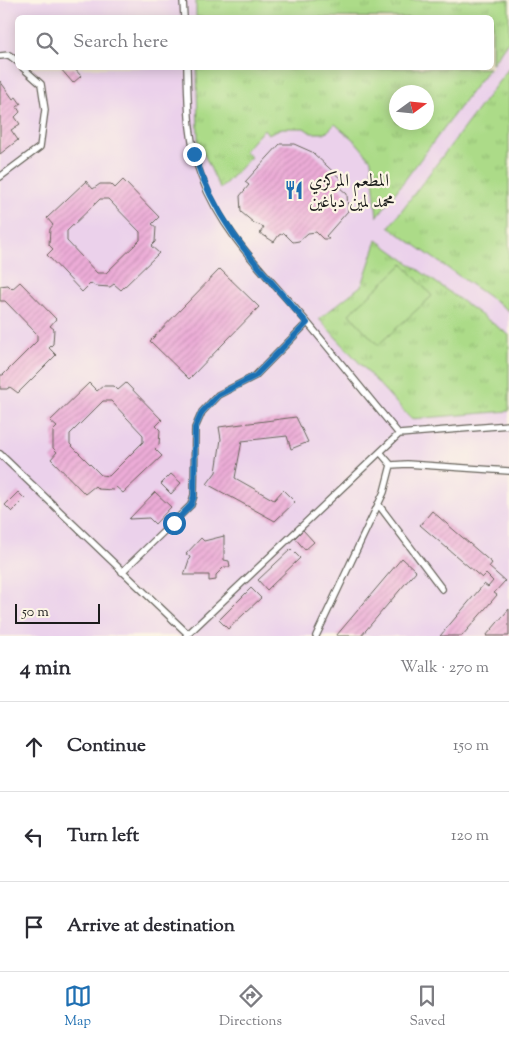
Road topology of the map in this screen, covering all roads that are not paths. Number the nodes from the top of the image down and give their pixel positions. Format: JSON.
{"nodes":[{"id":1,"x":183,"y":0,"type":"edge"},
{"id":2,"x":184,"y":15,"type":"edge"},
{"id":3,"x":0,"y":56,"type":"edge"},
{"id":4,"x":15,"y":59,"type":"edge"},
{"id":5,"x":25,"y":70,"type":"edge"},
{"id":6,"x":186,"y":70,"type":"edge"},
{"id":7,"x":0,"y":177,"type":"edge"},
{"id":8,"x":307,"y":323,"type":"junction"},
{"id":9,"x":509,"y":425,"type":"edge"},
{"id":10,"x":399,"y":434,"type":"junction"},
{"id":11,"x":380,"y":452,"type":"junction"},
{"id":12,"x":0,"y":454,"type":"edge"},
{"id":13,"x":390,"y":465,"type":"junction"},
{"id":14,"x":509,"y":471,"type":"edge"},
{"id":15,"x":378,"y":504,"type":"junction"},
{"id":16,"x":122,"y":572,"type":"junction"},
{"id":17,"x":442,"y":589,"type":"dead end"},
{"id":18,"x":187,"y":635,"type":"edge"},
{"id":19,"x":316,"y":636,"type":"edge"}],
"edges":[{"from":1,"to":2,"type":"lane"},
{"from":3,"to":4,"type":"lane"},
{"from":5,"to":7,"type":"lane"},
{"from":6,"to":8,"type":"lane"},
{"from":8,"to":10,"type":"lane"},
{"from":8,"to":16,"type":"lane"},
{"from":9,"to":10,"type":"lane"},
{"from":10,"to":11,"type":"lane"},
{"from":11,"to":13,"type":"lane"},
{"from":11,"to":18,"type":"lane"},
{"from":12,"to":16,"type":"lane"},
{"from":13,"to":14,"type":"lane"},
{"from":13,"to":15,"type":"lane"},
{"from":15,"to":17,"type":"lane"},
{"from":15,"to":19,"type":"lane"},
{"from":16,"to":18,"type":"lane"}]}
